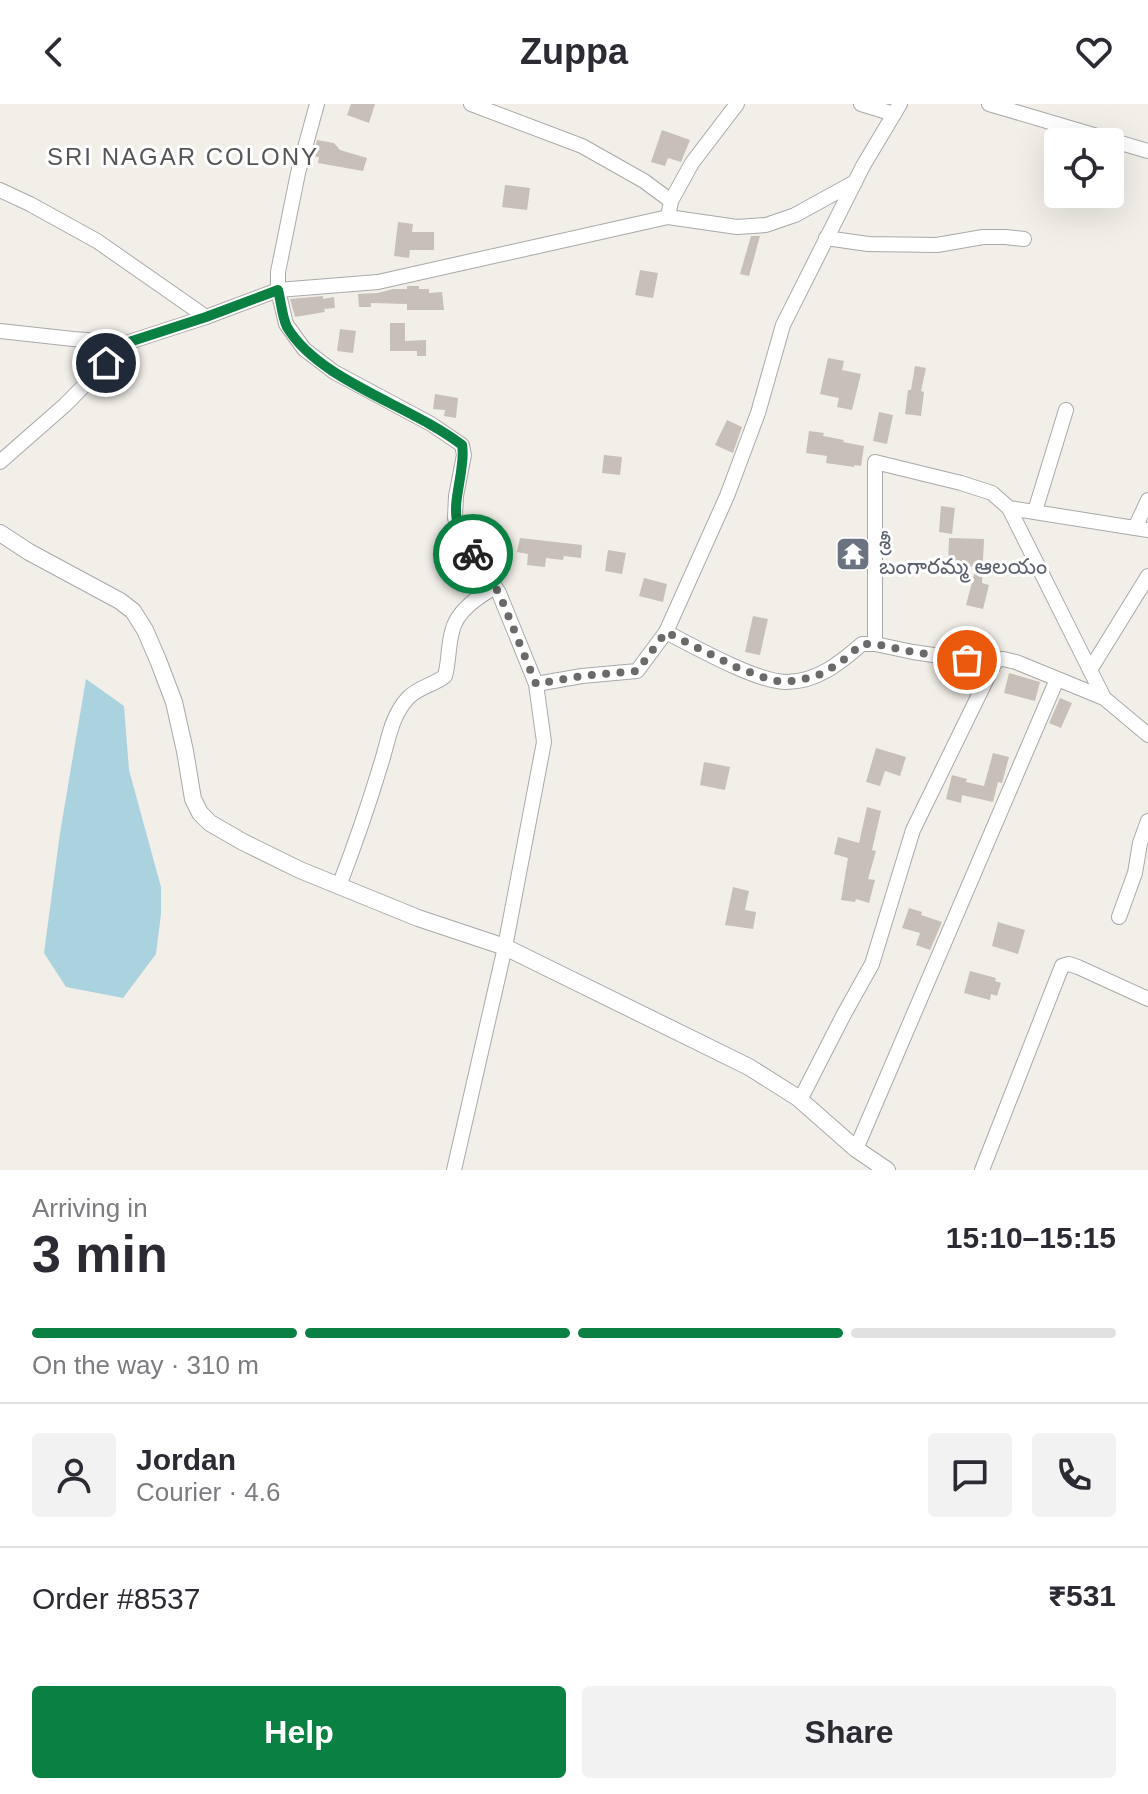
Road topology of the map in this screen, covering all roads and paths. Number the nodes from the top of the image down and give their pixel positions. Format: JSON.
{"nodes":[{"id":1,"x":317,"y":104,"type":"edge"},
{"id":2,"x":471,"y":104,"type":"edge"},
{"id":3,"x":737,"y":104,"type":"edge"},
{"id":4,"x":861,"y":104,"type":"edge"},
{"id":5,"x":989,"y":104,"type":"edge"},
{"id":6,"x":897,"y":109,"type":"edge"},
{"id":7,"x":1148,"y":151,"type":"edge"},
{"id":8,"x":855,"y":182,"type":"junction"},
{"id":9,"x":0,"y":190,"type":"edge"},
{"id":10,"x":671,"y":201,"type":"junction"},
{"id":11,"x":668,"y":217,"type":"junction"},
{"id":12,"x":826,"y":238,"type":"junction"},
{"id":13,"x":1024,"y":239,"type":"dead end"},
{"id":14,"x":278,"y":290,"type":"junction"},
{"id":15,"x":206,"y":317,"type":"junction"},
{"id":16,"x":0,"y":331,"type":"edge"},
{"id":17,"x":126,"y":343,"type":"junction"},
{"id":18,"x":1066,"y":410,"type":"dead end"},
{"id":19,"x":0,"y":462,"type":"edge"},
{"id":20,"x":1148,"y":500,"type":"edge"},
{"id":21,"x":1009,"y":508,"type":"junction"},
{"id":22,"x":1035,"y":511,"type":"junction"},
{"id":23,"x":1142,"y":529,"type":"edge"},
{"id":24,"x":0,"y":533,"type":"edge"},
{"id":25,"x":1148,"y":576,"type":"edge"},
{"id":26,"x":495,"y":587,"type":"junction"},
{"id":27,"x":666,"y":632,"type":"junction"},
{"id":28,"x":875,"y":644,"type":"junction"},
{"id":29,"x":996,"y":660,"type":"junction"},
{"id":30,"x":1090,"y":670,"type":"junction"},
{"id":31,"x":1059,"y":680,"type":"junction"},
{"id":32,"x":536,"y":684,"type":"junction"},
{"id":33,"x":1104,"y":698,"type":"junction"},
{"id":34,"x":1148,"y":735,"type":"edge"},
{"id":35,"x":1148,"y":821,"type":"edge"},
{"id":36,"x":339,"y":886,"type":"junction"},
{"id":37,"x":1119,"y":917,"type":"dead end"},
{"id":38,"x":505,"y":947,"type":"junction"},
{"id":39,"x":1148,"y":999,"type":"edge"},
{"id":40,"x":800,"y":1100,"type":"junction"},
{"id":41,"x":856,"y":1149,"type":"junction"},
{"id":42,"x":454,"y":1170,"type":"edge"},
{"id":43,"x":887,"y":1170,"type":"edge"},
{"id":44,"x":982,"y":1170,"type":"edge"}],
"edges":[{"from":1,"to":14,"type":"street"},
{"from":2,"to":10,"type":"street"},
{"from":3,"to":10,"type":"street"},
{"from":4,"to":6,"type":"street"},
{"from":5,"to":7,"type":"street"},
{"from":6,"to":8,"type":"street"},
{"from":8,"to":11,"type":"street"},
{"from":8,"to":12,"type":"street"},
{"from":9,"to":15,"type":"street"},
{"from":10,"to":11,"type":"street"},
{"from":11,"to":14,"type":"street"},
{"from":12,"to":13,"type":"street"},
{"from":12,"to":27,"type":"street"},
{"from":14,"to":15,"type":"street"},
{"from":14,"to":26,"type":"street"},
{"from":15,"to":17,"type":"street"},
{"from":16,"to":17,"type":"street"},
{"from":17,"to":19,"type":"street"},
{"from":18,"to":22,"type":"street"},
{"from":20,"to":23,"type":"street"},
{"from":21,"to":22,"type":"street"},
{"from":21,"to":28,"type":"street"},
{"from":21,"to":30,"type":"street"},
{"from":22,"to":23,"type":"street"},
{"from":24,"to":36,"type":"street"},
{"from":25,"to":30,"type":"street"},
{"from":26,"to":32,"type":"street"},
{"from":26,"to":36,"type":"street"},
{"from":27,"to":28,"type":"street"},
{"from":27,"to":32,"type":"street"},
{"from":28,"to":29,"type":"street"},
{"from":29,"to":31,"type":"street"},
{"from":29,"to":40,"type":"street"},
{"from":30,"to":33,"type":"street"},
{"from":31,"to":33,"type":"street"},
{"from":31,"to":41,"type":"street"},
{"from":32,"to":38,"type":"street"},
{"from":33,"to":34,"type":"street"},
{"from":35,"to":37,"type":"street"},
{"from":36,"to":38,"type":"street"},
{"from":38,"to":40,"type":"street"},
{"from":38,"to":42,"type":"street"},
{"from":39,"to":44,"type":"street"},
{"from":40,"to":41,"type":"street"},
{"from":41,"to":43,"type":"street"}]}
